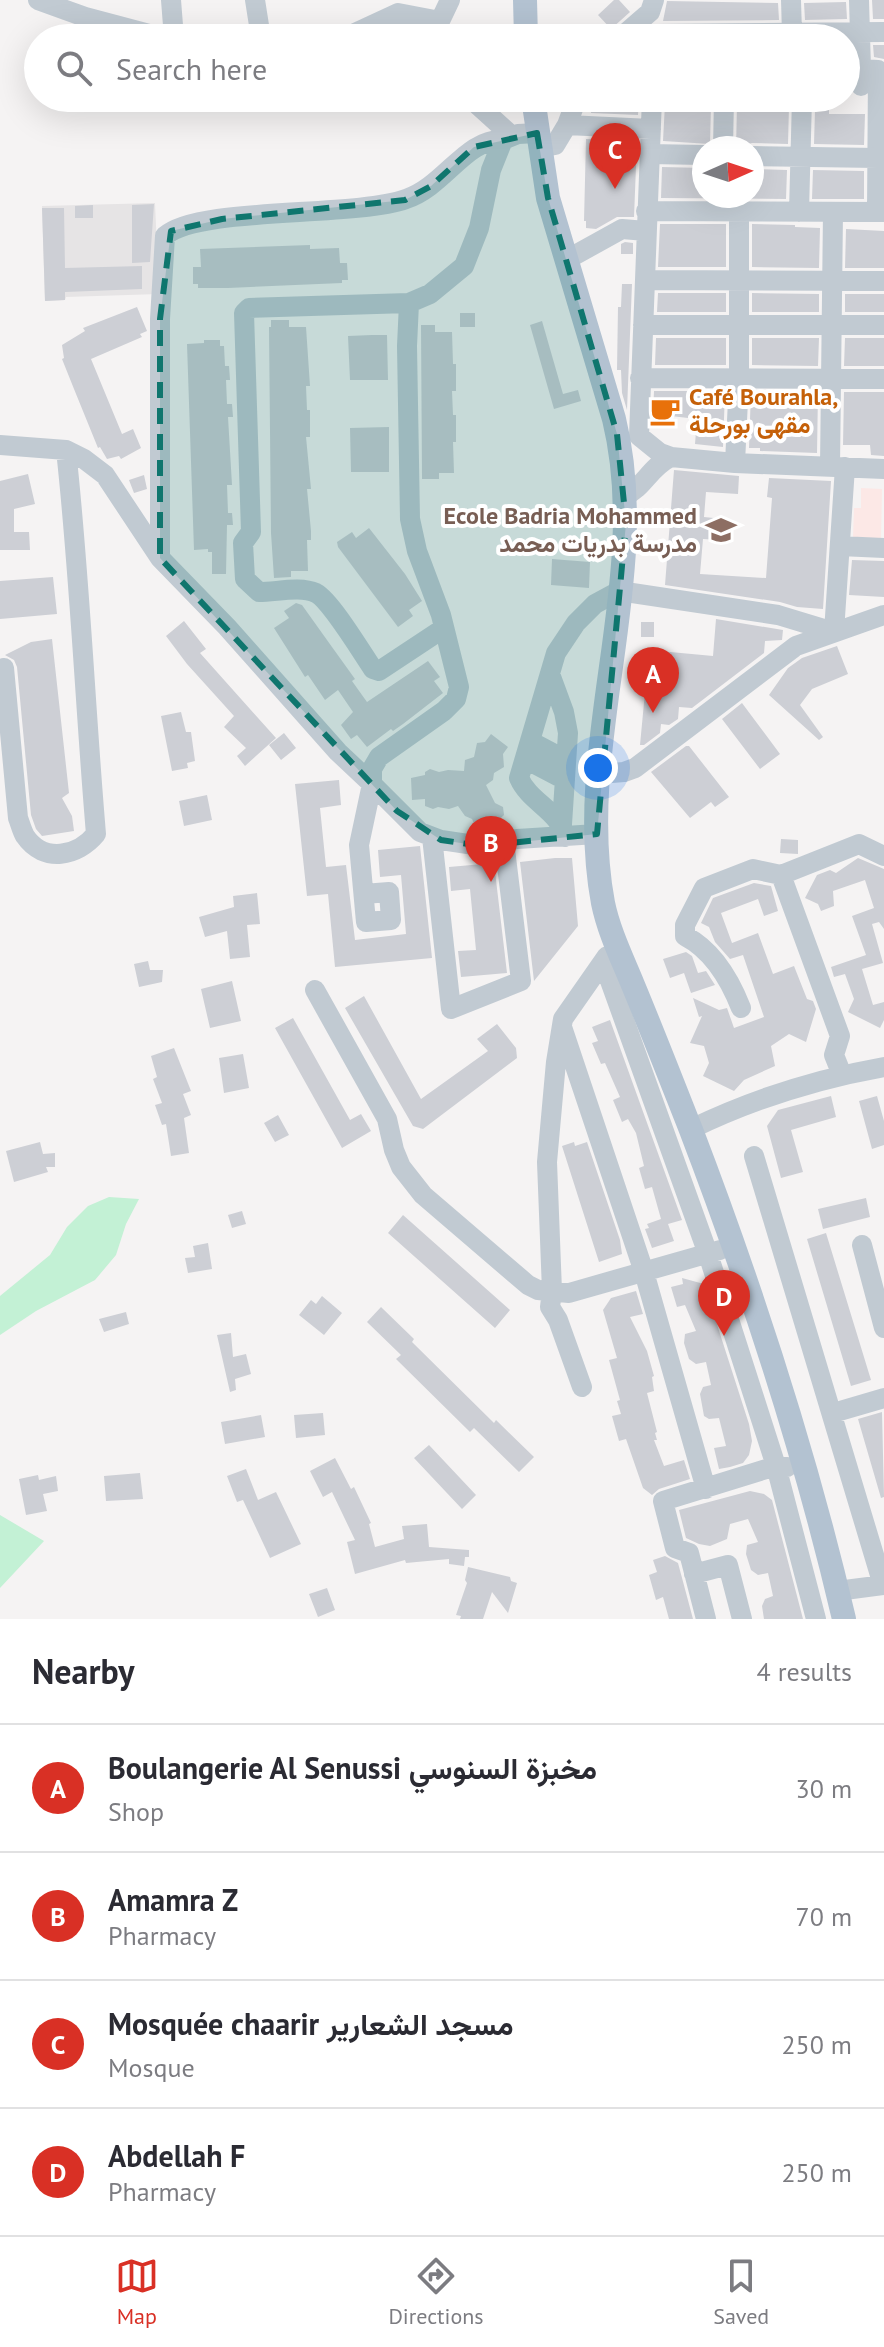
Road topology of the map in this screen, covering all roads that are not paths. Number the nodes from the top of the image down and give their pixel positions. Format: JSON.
{"nodes":[{"id":1,"x":38,"y":0,"type":"edge"},
{"id":2,"x":171,"y":0,"type":"edge"},
{"id":3,"x":255,"y":0,"type":"edge"},
{"id":4,"x":450,"y":0,"type":"edge"},
{"id":5,"x":525,"y":0,"type":"edge"},
{"id":6,"x":791,"y":0,"type":"edge"},
{"id":7,"x":859,"y":0,"type":"edge"},
{"id":8,"x":652,"y":6,"type":"edge"},
{"id":9,"x":111,"y":24,"type":"edge"},
{"id":10,"x":173,"y":24,"type":"edge"},
{"id":11,"x":259,"y":24,"type":"edge"},
{"id":12,"x":374,"y":24,"type":"edge"},
{"id":13,"x":429,"y":24,"type":"edge"},
{"id":14,"x":442,"y":24,"type":"edge"},
{"id":15,"x":526,"y":24,"type":"edge"},
{"id":16,"x":634,"y":24,"type":"edge"},
{"id":17,"x":792,"y":24,"type":"edge"},
{"id":18,"x":860,"y":24,"type":"edge"},
{"id":19,"x":860,"y":32,"type":"joint"},
{"id":20,"x":884,"y":32,"type":"edge"},
{"id":21,"x":870,"y":79,"type":"edge"},
{"id":22,"x":483,"y":112,"type":"edge"},
{"id":23,"x":535,"y":112,"type":"edge"},
{"id":24,"x":572,"y":112,"type":"edge"},
{"id":25,"x":652,"y":112,"type":"edge"},
{"id":26,"x":724,"y":112,"type":"edge"},
{"id":27,"x":802,"y":112,"type":"edge"},
{"id":28,"x":567,"y":125,"type":"junction"},
{"id":29,"x":651,"y":129,"type":"junction"},
{"id":30,"x":723,"y":136,"type":"edge"},
{"id":31,"x":507,"y":138,"type":"junction"},
{"id":32,"x":538,"y":140,"type":"junction"},
{"id":33,"x":879,"y":146,"type":"edge"},
{"id":34,"x":649,"y":154,"type":"junction"},
{"id":35,"x":692,"y":155,"type":"edge"},
{"id":36,"x":764,"y":156,"type":"edge"},
{"id":37,"x":800,"y":157,"type":"junction"},
{"id":38,"x":717,"y":208,"type":"edge"},
{"id":39,"x":728,"y":208,"type":"edge"},
{"id":40,"x":752,"y":208,"type":"edge"},
{"id":41,"x":799,"y":212,"type":"junction"},
{"id":42,"x":833,"y":212,"type":"junction"},
{"id":43,"x":881,"y":212,"type":"edge"},
{"id":44,"x":646,"y":221,"type":"junction"},
{"id":45,"x":566,"y":260,"type":"junction"},
{"id":46,"x":645,"y":280,"type":"junction"},
{"id":47,"x":739,"y":281,"type":"junction"},
{"id":48,"x":833,"y":281,"type":"junction"},
{"id":49,"x":884,"y":281,"type":"edge"},
{"id":50,"x":409,"y":303,"type":"junction"},
{"id":51,"x":643,"y":325,"type":"junction"},
{"id":52,"x":739,"y":325,"type":"junction"},
{"id":53,"x":833,"y":325,"type":"junction"},
{"id":54,"x":884,"y":325,"type":"edge"},
{"id":55,"x":640,"y":378,"type":"junction"},
{"id":56,"x":739,"y":379,"type":"junction"},
{"id":57,"x":832,"y":379,"type":"junction"},
{"id":58,"x":884,"y":379,"type":"edge"},
{"id":59,"x":628,"y":435,"type":"junction"},
{"id":60,"x":0,"y":445,"type":"edge"},
{"id":61,"x":66,"y":450,"type":"junction"},
{"id":62,"x":671,"y":457,"type":"junction"},
{"id":63,"x":735,"y":463,"type":"junction"},
{"id":64,"x":837,"y":467,"type":"junction"},
{"id":65,"x":884,"y":469,"type":"edge"},
{"id":66,"x":626,"y":495,"type":"junction"},
{"id":67,"x":153,"y":536,"type":"junction"},
{"id":68,"x":840,"y":546,"type":"junction"},
{"id":69,"x":884,"y":548,"type":"edge"},
{"id":70,"x":619,"y":591,"type":"junction"},
{"id":71,"x":884,"y":615,"type":"edge"},
{"id":72,"x":444,"y":628,"type":"junction"},
{"id":73,"x":834,"y":632,"type":"junction"},
{"id":74,"x":4,"y":668,"type":"dead end"},
{"id":75,"x":550,"y":674,"type":"junction"},
{"id":76,"x":536,"y":721,"type":"junction"},
{"id":77,"x":525,"y":759,"type":"junction"},
{"id":78,"x":566,"y":770,"type":"junction"},
{"id":79,"x":599,"y":774,"type":"junction"},
{"id":80,"x":372,"y":784,"type":"junction"},
{"id":81,"x":563,"y":830,"type":"junction"},
{"id":82,"x":597,"y":834,"type":"junction"},
{"id":83,"x":432,"y":837,"type":"junction"},
{"id":84,"x":504,"y":841,"type":"junction"},
{"id":85,"x":884,"y":856,"type":"edge"},
{"id":86,"x":781,"y":875,"type":"junction"},
{"id":87,"x":364,"y":894,"type":"dead end"},
{"id":88,"x":614,"y":942,"type":"junction"},
{"id":89,"x":604,"y":964,"type":"junction"},
{"id":90,"x":315,"y":990,"type":"dead end"},
{"id":91,"x":741,"y":1008,"type":"dead end"},
{"id":92,"x":562,"y":1027,"type":"junction"},
{"id":93,"x":884,"y":1067,"type":"edge"},
{"id":94,"x":842,"y":1075,"type":"junction"},
{"id":95,"x":691,"y":1129,"type":"junction"},
{"id":96,"x":754,"y":1156,"type":"dead end"},
{"id":97,"x":862,"y":1245,"type":"dead end"},
{"id":98,"x":734,"y":1246,"type":"junction"},
{"id":99,"x":708,"y":1254,"type":"junction"},
{"id":100,"x":644,"y":1272,"type":"junction"},
{"id":101,"x":552,"y":1291,"type":"junction"},
{"id":102,"x":884,"y":1328,"type":"edge"},
{"id":103,"x":582,"y":1387,"type":"dead end"},
{"id":104,"x":884,"y":1398,"type":"edge"},
{"id":105,"x":833,"y":1413,"type":"junction"},
{"id":106,"x":776,"y":1466,"type":"junction"},
{"id":107,"x":804,"y":1469,"type":"junction"},
{"id":108,"x":706,"y":1489,"type":"junction"},
{"id":109,"x":694,"y":1574,"type":"junction"},
{"id":110,"x":883,"y":1585,"type":"edge"},
{"id":111,"x":837,"y":1591,"type":"junction"},
{"id":112,"x":706,"y":1619,"type":"edge"},
{"id":113,"x":742,"y":1619,"type":"edge"},
{"id":114,"x":816,"y":1619,"type":"edge"},
{"id":115,"x":844,"y":1619,"type":"edge"}],
"edges":[{"from":1,"to":9,"type":"street"},
{"from":2,"to":10,"type":"street"},
{"from":3,"to":11,"type":"street"},
{"from":4,"to":14,"type":"street"},
{"from":5,"to":15,"type":"main road"},
{"from":6,"to":17,"type":"street"},
{"from":7,"to":18,"type":"street"},
{"from":8,"to":16,"type":"street"},
{"from":12,"to":13,"type":"street"},
{"from":19,"to":20,"type":"street"},
{"from":19,"to":21,"type":"street"},
{"from":21,"to":33,"type":"street"},
{"from":22,"to":31,"type":"street"},
{"from":23,"to":32,"type":"main road"},
{"from":24,"to":28,"type":"street"},
{"from":25,"to":29,"type":"street"},
{"from":26,"to":30,"type":"street"},
{"from":27,"to":37,"type":"street"},
{"from":28,"to":29,"type":"street"},
{"from":28,"to":32,"type":"street"},
{"from":29,"to":34,"type":"street"},
{"from":31,"to":32,"type":"street"},
{"from":31,"to":50,"type":"street"},
{"from":31,"to":67,"type":"street"},
{"from":32,"to":45,"type":"main road"},
{"from":33,"to":37,"type":"street"},
{"from":33,"to":43,"type":"street"},
{"from":34,"to":35,"type":"street"},
{"from":34,"to":44,"type":"street"},
{"from":36,"to":37,"type":"street"},
{"from":37,"to":41,"type":"street"},
{"from":38,"to":44,"type":"street"},
{"from":39,"to":47,"type":"street"},
{"from":40,"to":41,"type":"street"},
{"from":41,"to":42,"type":"street"},
{"from":42,"to":43,"type":"street"},
{"from":42,"to":48,"type":"street"},
{"from":44,"to":45,"type":"street"},
{"from":44,"to":46,"type":"street"},
{"from":45,"to":59,"type":"main road"},
{"from":46,"to":47,"type":"street"},
{"from":46,"to":51,"type":"street"},
{"from":47,"to":48,"type":"street"},
{"from":47,"to":52,"type":"street"},
{"from":48,"to":49,"type":"street"},
{"from":48,"to":53,"type":"street"},
{"from":50,"to":72,"type":"street"},
{"from":50,"to":72,"type":"street"},
{"from":51,"to":52,"type":"street"},
{"from":51,"to":55,"type":"street"},
{"from":52,"to":53,"type":"street"},
{"from":52,"to":56,"type":"street"},
{"from":53,"to":54,"type":"street"},
{"from":53,"to":57,"type":"street"},
{"from":55,"to":56,"type":"street"},
{"from":55,"to":59,"type":"street"},
{"from":56,"to":57,"type":"street"},
{"from":56,"to":63,"type":"street"},
{"from":57,"to":58,"type":"street"},
{"from":57,"to":64,"type":"street"},
{"from":59,"to":62,"type":"street"},
{"from":59,"to":66,"type":"main road"},
{"from":60,"to":61,"type":"street"},
{"from":61,"to":67,"type":"street"},
{"from":61,"to":74,"type":"street"},
{"from":62,"to":63,"type":"street"},
{"from":62,"to":66,"type":"street"},
{"from":63,"to":64,"type":"street"},
{"from":64,"to":65,"type":"street"},
{"from":64,"to":68,"type":"street"},
{"from":66,"to":70,"type":"main road"},
{"from":67,"to":80,"type":"street"},
{"from":68,"to":69,"type":"street"},
{"from":68,"to":73,"type":"street"},
{"from":70,"to":73,"type":"street"},
{"from":70,"to":75,"type":"street"},
{"from":70,"to":79,"type":"main road"},
{"from":71,"to":73,"type":"street"},
{"from":72,"to":80,"type":"street"},
{"from":73,"to":79,"type":"street"},
{"from":75,"to":76,"type":"street"},
{"from":75,"to":78,"type":"street"},
{"from":76,"to":77,"type":"street"},
{"from":76,"to":78,"type":"street"},
{"from":77,"to":78,"type":"street"},
{"from":77,"to":78,"type":"street"},
{"from":77,"to":81,"type":"street"},
{"from":78,"to":81,"type":"street"},
{"from":79,"to":82,"type":"main road"},
{"from":80,"to":83,"type":"street"},
{"from":80,"to":87,"type":"street"},
{"from":81,"to":82,"type":"street"},
{"from":81,"to":84,"type":"street"},
{"from":82,"to":88,"type":"main road"},
{"from":83,"to":84,"type":"street"},
{"from":83,"to":84,"type":"street"},
{"from":85,"to":86,"type":"street"},
{"from":86,"to":91,"type":"street"},
{"from":86,"to":94,"type":"street"},
{"from":88,"to":89,"type":"street"},
{"from":88,"to":95,"type":"main road"},
{"from":89,"to":92,"type":"street"},
{"from":89,"to":99,"type":"street"},
{"from":90,"to":101,"type":"street"},
{"from":92,"to":100,"type":"street"},
{"from":92,"to":101,"type":"street"},
{"from":93,"to":94,"type":"street"},
{"from":94,"to":95,"type":"street"},
{"from":95,"to":98,"type":"main road"},
{"from":96,"to":105,"type":"street"},
{"from":97,"to":102,"type":"street"},
{"from":98,"to":99,"type":"street"},
{"from":98,"to":107,"type":"main road"},
{"from":99,"to":100,"type":"street"},
{"from":99,"to":106,"type":"street"},
{"from":100,"to":101,"type":"street"},
{"from":100,"to":108,"type":"street"},
{"from":101,"to":103,"type":"street"},
{"from":104,"to":105,"type":"street"},
{"from":105,"to":110,"type":"street"},
{"from":106,"to":107,"type":"street"},
{"from":106,"to":108,"type":"street"},
{"from":106,"to":114,"type":"street"},
{"from":107,"to":111,"type":"main road"},
{"from":108,"to":109,"type":"street"},
{"from":109,"to":112,"type":"street"},
{"from":109,"to":113,"type":"street"},
{"from":110,"to":111,"type":"street"},
{"from":111,"to":115,"type":"main road"}]}
